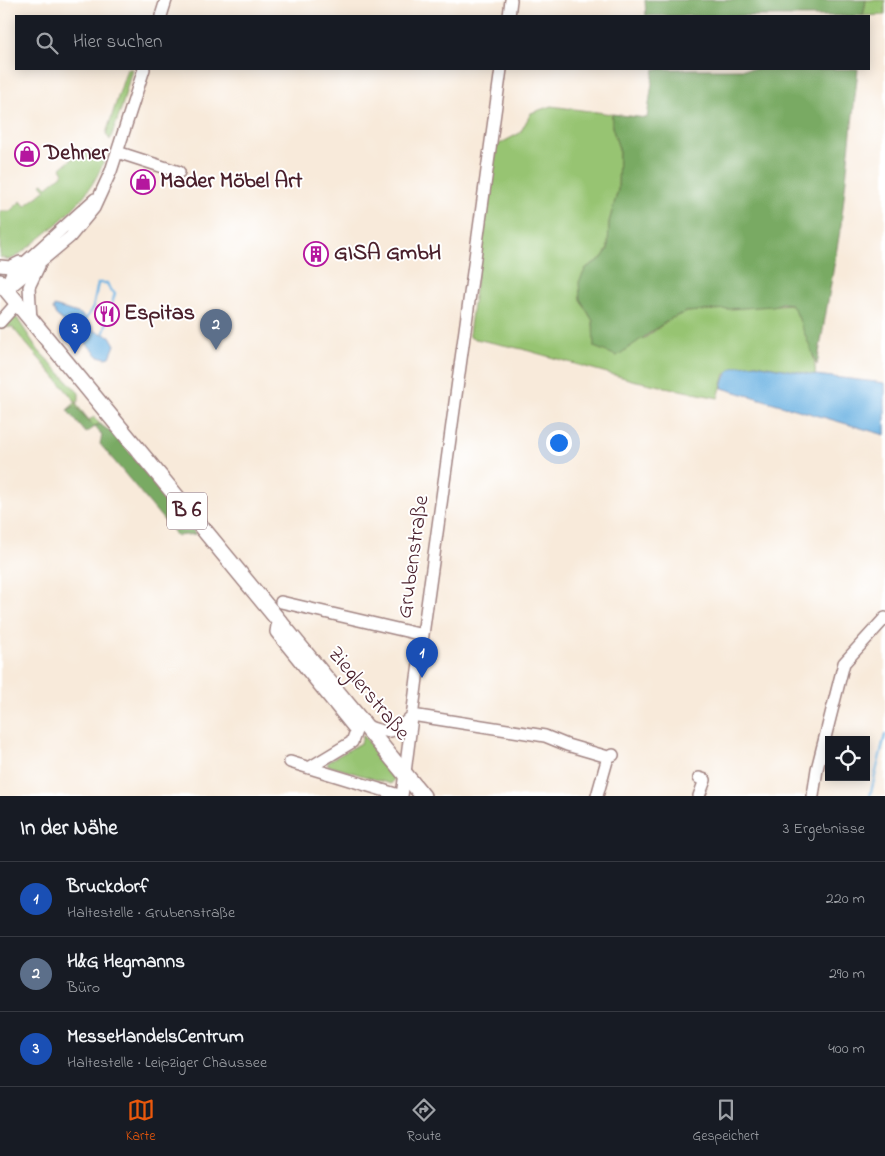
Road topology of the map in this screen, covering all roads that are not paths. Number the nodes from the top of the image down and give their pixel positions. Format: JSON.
{"nodes":[{"id":1,"x":166,"y":0,"type":"edge"},
{"id":2,"x":511,"y":0,"type":"edge"},
{"id":3,"x":161,"y":15,"type":"edge"},
{"id":4,"x":509,"y":15,"type":"edge"},
{"id":5,"x":144,"y":70,"type":"edge"},
{"id":6,"x":501,"y":70,"type":"edge"},
{"id":7,"x":117,"y":152,"type":"junction"},
{"id":8,"x":178,"y":172,"type":"dead end"},
{"id":9,"x":97,"y":199,"type":"junction"},
{"id":10,"x":29,"y":258,"type":"junction"},
{"id":11,"x":41,"y":262,"type":"junction"},
{"id":12,"x":0,"y":266,"type":"edge"},
{"id":13,"x":2,"y":285,"type":"edge"},
{"id":14,"x":17,"y":303,"type":"junction"},
{"id":15,"x":31,"y":320,"type":"junction"},
{"id":16,"x":0,"y":322,"type":"edge"},
{"id":17,"x":281,"y":602,"type":"dead end"},
{"id":18,"x":885,"y":618,"type":"edge"},
{"id":19,"x":423,"y":636,"type":"junction"},
{"id":20,"x":411,"y":716,"type":"junction"},
{"id":21,"x":362,"y":728,"type":"junction"},
{"id":22,"x":290,"y":762,"type":"dead end"},
{"id":23,"x":309,"y":768,"type":"junction"},
{"id":24,"x":404,"y":770,"type":"junction"},
{"id":25,"x":699,"y":778,"type":"dead end"},
{"id":26,"x":402,"y":796,"type":"edge"},
{"id":27,"x":423,"y":796,"type":"edge"},
{"id":28,"x":597,"y":796,"type":"edge"},
{"id":29,"x":699,"y":796,"type":"edge"},
{"id":30,"x":813,"y":796,"type":"edge"}],
"edges":[{"from":1,"to":3,"type":"street"},
{"from":2,"to":4,"type":"street"},
{"from":5,"to":7,"type":"street"},
{"from":6,"to":19,"type":"street","name":"Grubenstraße"},
{"from":7,"to":8,"type":"street"},
{"from":7,"to":9,"type":"street"},
{"from":9,"to":10,"type":"street"},
{"from":9,"to":11,"type":"street"},
{"from":10,"to":12,"type":"street"},
{"from":10,"to":13,"type":"street"},
{"from":11,"to":13,"type":"street"},
{"from":11,"to":15,"type":"street"},
{"from":13,"to":14,"type":"main road","number":"B 6"},
{"from":14,"to":15,"type":"main road","number":"B 6"},
{"from":14,"to":16,"type":"street"},
{"from":15,"to":21,"type":"main road","name":"Zieglerstraße","number":"B 6"},
{"from":17,"to":19,"type":"street"},
{"from":18,"to":30,"type":"street"},
{"from":19,"to":20,"type":"street","name":"Grubenstraße"},
{"from":20,"to":21,"type":"street"},
{"from":20,"to":24,"type":"street","name":"Grubenstraße"},
{"from":20,"to":28,"type":"street"},
{"from":21,"to":23,"type":"street"},
{"from":21,"to":24,"type":"main road","name":"Zieglerstraße","number":"B 6"},
{"from":22,"to":23,"type":"street"},
{"from":23,"to":26,"type":"street"},
{"from":24,"to":26,"type":"street","name":"Grubenstraße"},
{"from":24,"to":27,"type":"main road","name":"Zieglerstraße","number":"B 6"},
{"from":25,"to":29,"type":"street"}]}
